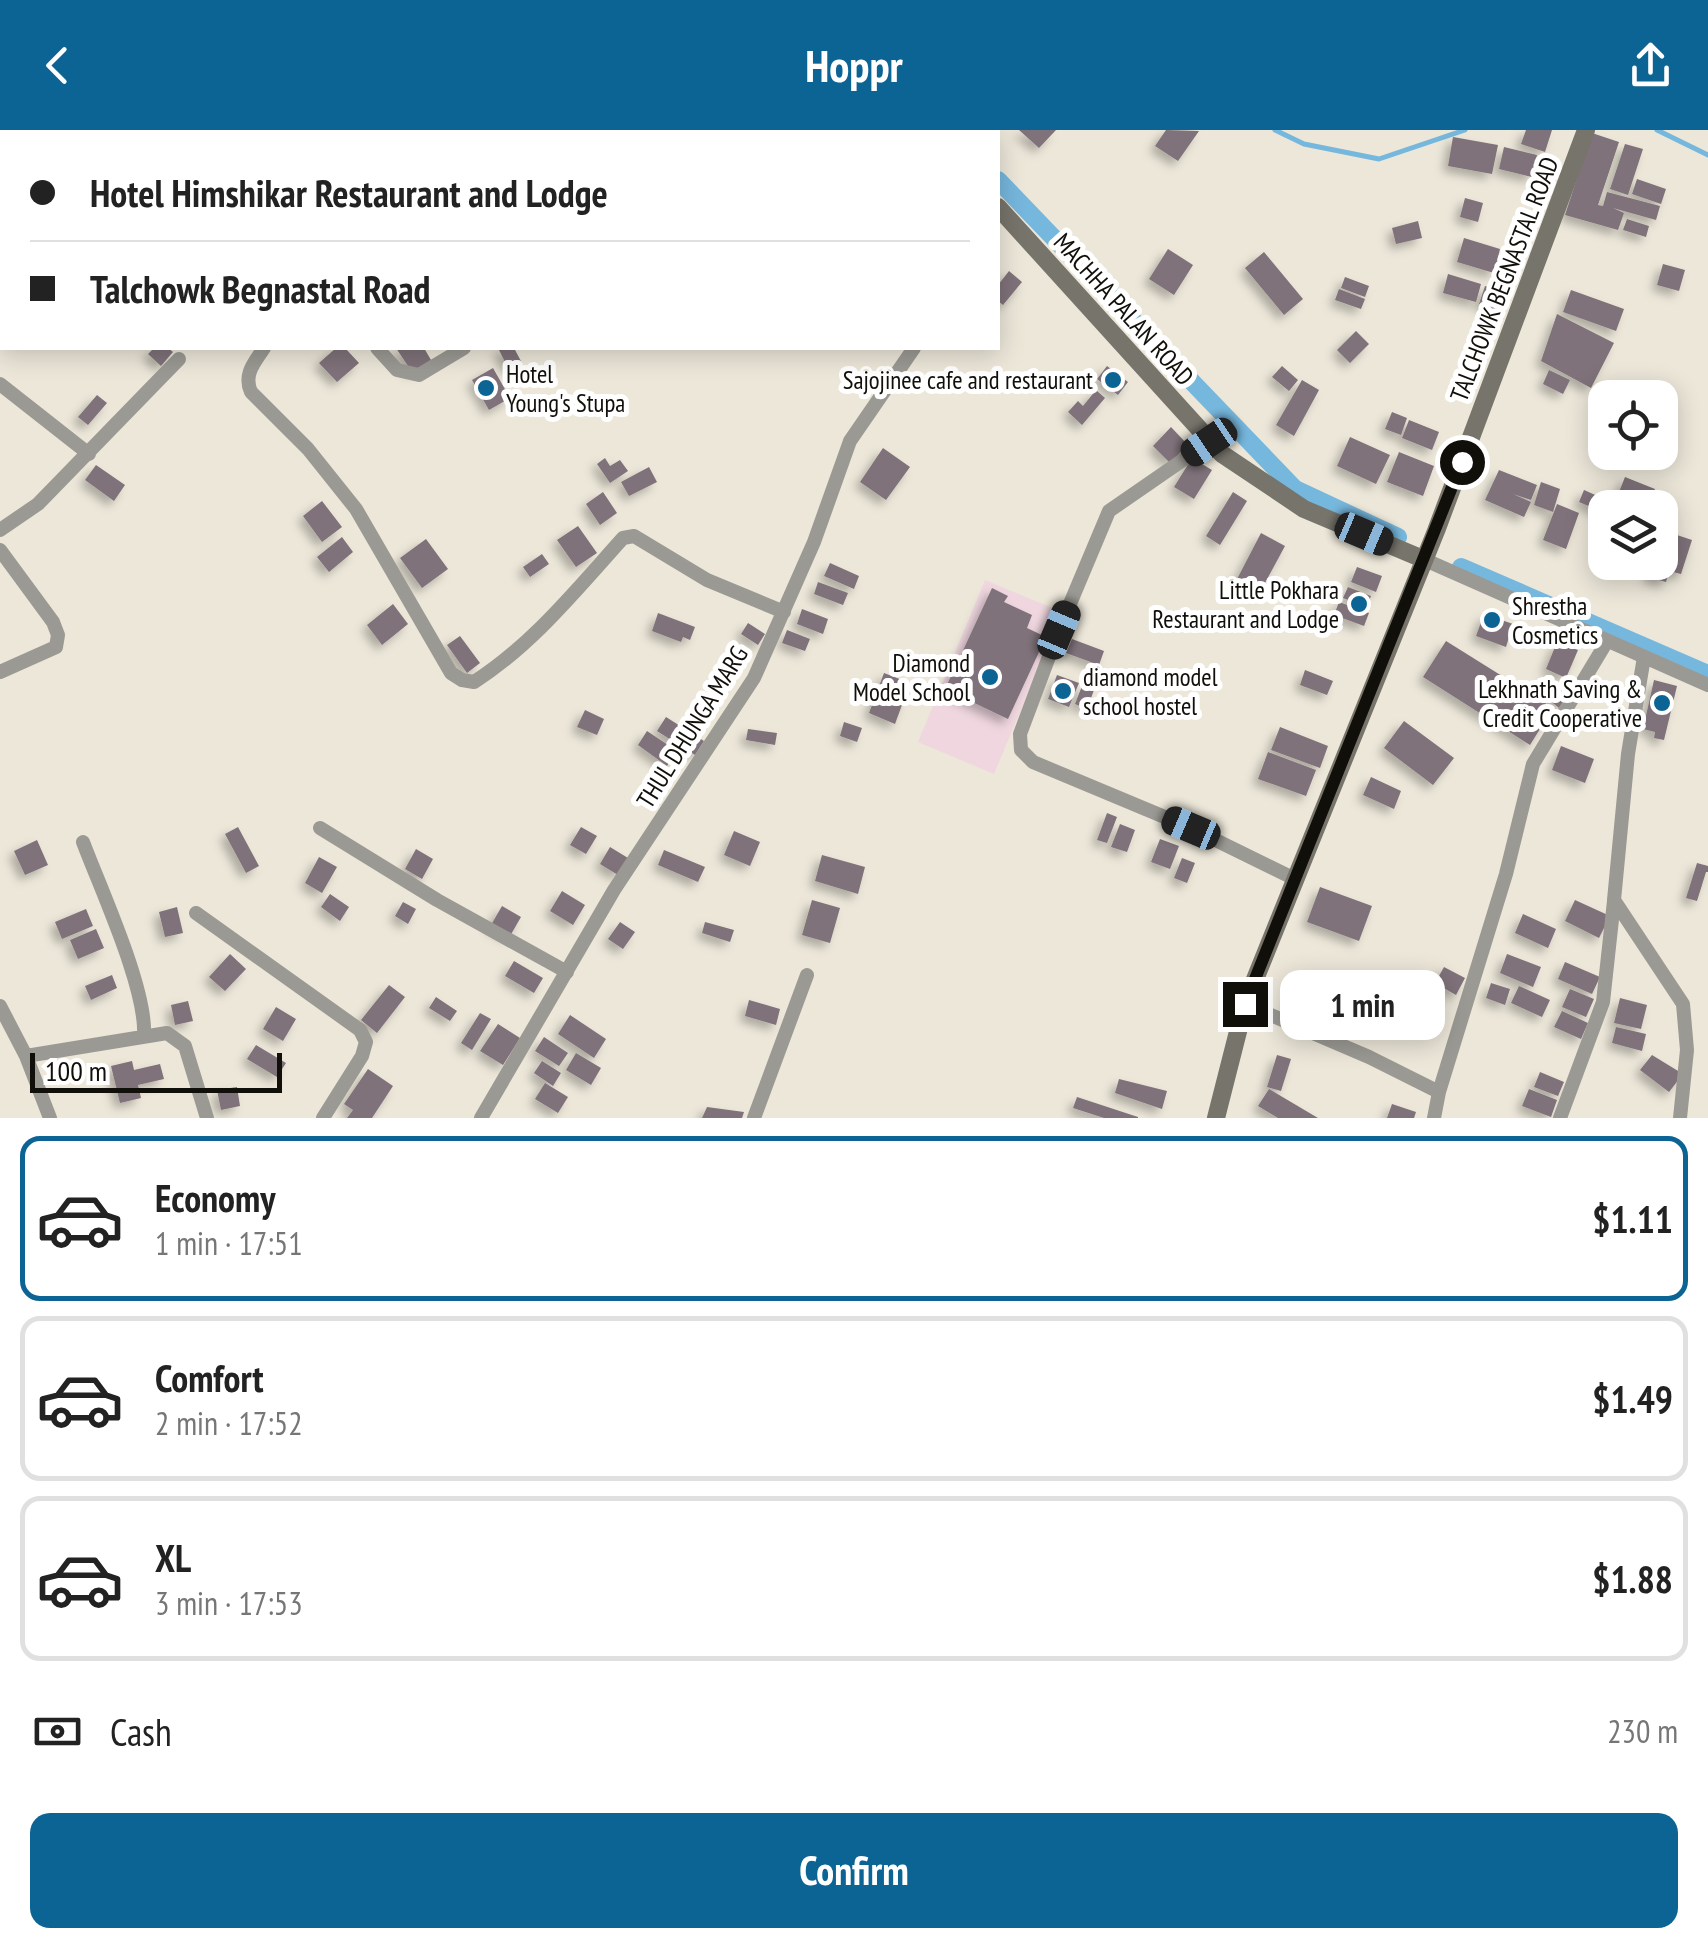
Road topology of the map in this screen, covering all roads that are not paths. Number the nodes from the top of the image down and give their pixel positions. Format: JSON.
{"nodes":[{"id":1,"x":1586,"y":130,"type":"edge"},
{"id":2,"x":1000,"y":216,"type":"edge"},
{"id":3,"x":263,"y":350,"type":"edge"},
{"id":4,"x":379,"y":350,"type":"edge"},
{"id":5,"x":461,"y":350,"type":"edge"},
{"id":6,"x":913,"y":350,"type":"edge"},
{"id":7,"x":179,"y":360,"type":"dead end"},
{"id":8,"x":0,"y":384,"type":"edge"},
{"id":9,"x":1209,"y":442,"type":"junction"},
{"id":10,"x":89,"y":454,"type":"junction"},
{"id":11,"x":0,"y":530,"type":"edge"},
{"id":12,"x":0,"y":550,"type":"edge"},
{"id":13,"x":1423,"y":560,"type":"junction"},
{"id":14,"x":784,"y":612,"type":"junction"},
{"id":15,"x":1606,"y":643,"type":"junction"},
{"id":16,"x":1644,"y":658,"type":"junction"},
{"id":17,"x":0,"y":672,"type":"edge"},
{"id":18,"x":1708,"y":685,"type":"edge"},
{"id":19,"x":320,"y":828,"type":"dead end"},
{"id":20,"x":83,"y":842,"type":"dead end"},
{"id":21,"x":1294,"y":878,"type":"junction"},
{"id":22,"x":1614,"y":900,"type":"junction"},
{"id":23,"x":196,"y":913,"type":"dead end"},
{"id":24,"x":567,"y":972,"type":"junction"},
{"id":25,"x":807,"y":975,"type":"dead end"},
{"id":26,"x":1245,"y":1004,"type":"junction"},
{"id":27,"x":0,"y":1006,"type":"edge"},
{"id":28,"x":144,"y":1036,"type":"junction"},
{"id":29,"x":26,"y":1056,"type":"junction"},
{"id":30,"x":1439,"y":1092,"type":"junction"},
{"id":31,"x":50,"y":1118,"type":"edge"},
{"id":32,"x":207,"y":1118,"type":"edge"},
{"id":33,"x":323,"y":1118,"type":"edge"},
{"id":34,"x":481,"y":1118,"type":"edge"},
{"id":35,"x":754,"y":1118,"type":"edge"},
{"id":36,"x":1216,"y":1118,"type":"edge"},
{"id":37,"x":1434,"y":1118,"type":"edge"},
{"id":38,"x":1560,"y":1118,"type":"edge"},
{"id":39,"x":1680,"y":1118,"type":"edge"}],
"edges":[{"from":1,"to":13,"type":"main road","name":"TALCHOWK BEGNASTAL ROAD"},
{"from":2,"to":9,"type":"main road","name":"MACHHA PALAN ROAD"},
{"from":3,"to":14,"type":"street"},
{"from":4,"to":5,"type":"street"},
{"from":6,"to":14,"type":"street","name":"THUL DHUNGA MARG"},
{"from":7,"to":10,"type":"street"},
{"from":8,"to":10,"type":"street"},
{"from":9,"to":13,"type":"main road","name":"MACHHA PALAN ROAD"},
{"from":9,"to":21,"type":"street"},
{"from":10,"to":11,"type":"street"},
{"from":12,"to":17,"type":"street"},
{"from":13,"to":15,"type":"street"},
{"from":13,"to":21,"type":"main road","name":"TALCHOWK BEGNASTAL ROAD"},
{"from":14,"to":24,"type":"street","name":"THUL DHUNGA MARG"},
{"from":15,"to":16,"type":"street"},
{"from":15,"to":30,"type":"street"},
{"from":16,"to":18,"type":"street"},
{"from":16,"to":22,"type":"street"},
{"from":19,"to":24,"type":"street"},
{"from":20,"to":28,"type":"street"},
{"from":21,"to":26,"type":"main road","name":"TALCHOWK BEGNASTAL ROAD"},
{"from":22,"to":38,"type":"street"},
{"from":22,"to":39,"type":"street"},
{"from":23,"to":33,"type":"street"},
{"from":24,"to":34,"type":"street","name":"THUL DHUNGA MARG"},
{"from":25,"to":35,"type":"street"},
{"from":26,"to":30,"type":"street"},
{"from":26,"to":36,"type":"main road","name":"TALCHOWK BEGNASTAL ROAD"},
{"from":27,"to":29,"type":"street"},
{"from":28,"to":29,"type":"street"},
{"from":28,"to":32,"type":"street"},
{"from":29,"to":31,"type":"street"},
{"from":30,"to":37,"type":"street"}]}
